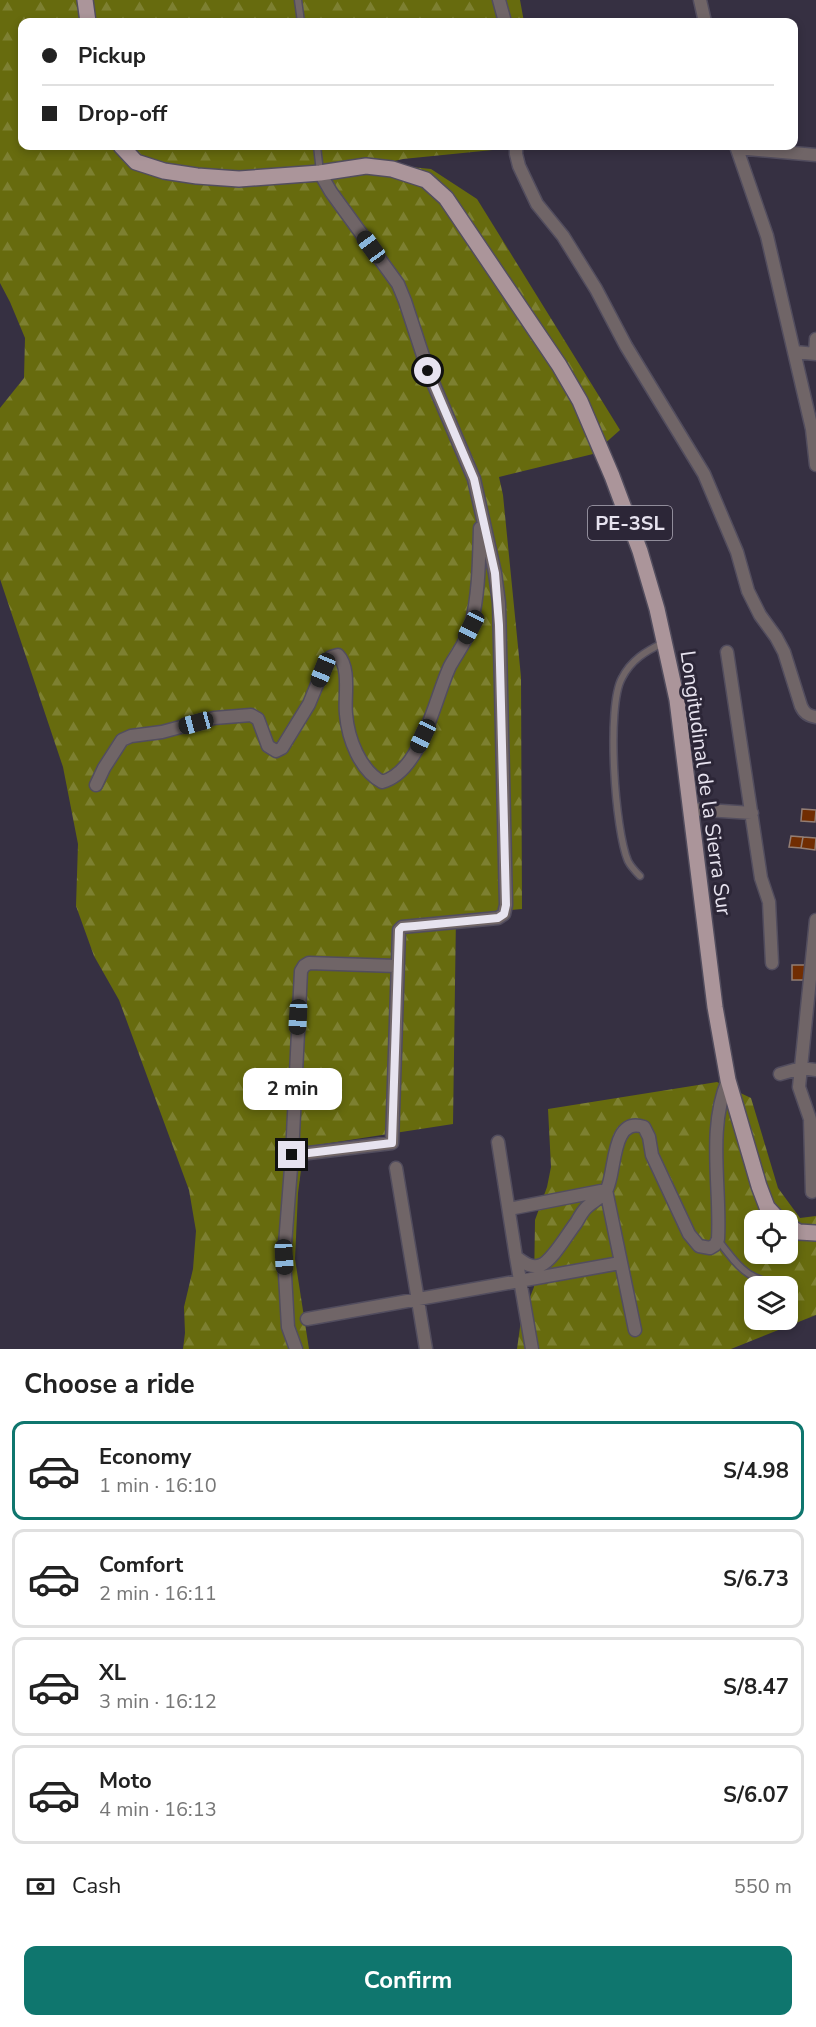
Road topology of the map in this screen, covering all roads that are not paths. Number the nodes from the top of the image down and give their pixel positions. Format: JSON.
{"nodes":[{"id":1,"x":85,"y":0,"type":"edge"},
{"id":2,"x":298,"y":0,"type":"edge"},
{"id":3,"x":500,"y":0,"type":"edge"},
{"id":4,"x":700,"y":0,"type":"edge"},
{"id":5,"x":87,"y":18,"type":"edge"},
{"id":6,"x":300,"y":18,"type":"edge"},
{"id":7,"x":504,"y":18,"type":"edge"},
{"id":8,"x":704,"y":18,"type":"edge"},
{"id":9,"x":125,"y":150,"type":"edge"},
{"id":10,"x":317,"y":150,"type":"edge"},
{"id":11,"x":516,"y":150,"type":"edge"},
{"id":12,"x":738,"y":150,"type":"edge"},
{"id":13,"x":767,"y":150,"type":"edge"},
{"id":14,"x":816,"y":155,"type":"edge"},
{"id":15,"x":320,"y":173,"type":"junction"},
{"id":16,"x":816,"y":339,"type":"edge"},
{"id":17,"x":795,"y":352,"type":"junction"},
{"id":18,"x":816,"y":354,"type":"edge"},
{"id":19,"x":816,"y":465,"type":"edge"},
{"id":20,"x":481,"y":512,"type":"junction"},
{"id":21,"x":664,"y":642,"type":"junction"},
{"id":22,"x":727,"y":652,"type":"dead end"},
{"id":23,"x":816,"y":717,"type":"edge"},
{"id":24,"x":96,"y":785,"type":"dead end"},
{"id":25,"x":692,"y":810,"type":"junction"},
{"id":26,"x":752,"y":813,"type":"junction"},
{"id":27,"x":640,"y":876,"type":"dead end"},
{"id":28,"x":816,"y":920,"type":"edge"},
{"id":29,"x":815,"y":943,"type":"edge"},
{"id":30,"x":772,"y":963,"type":"dead end"},
{"id":31,"x":396,"y":966,"type":"junction"},
{"id":32,"x":801,"y":1068,"type":"junction"},
{"id":33,"x":816,"y":1070,"type":"edge"},
{"id":34,"x":780,"y":1074,"type":"dead end"},
{"id":35,"x":728,"y":1080,"type":"junction"},
{"id":36,"x":498,"y":1142,"type":"dead end"},
{"id":37,"x":292,"y":1155,"type":"junction"},
{"id":38,"x":396,"y":1168,"type":"dead end"},
{"id":39,"x":606,"y":1190,"type":"junction"},
{"id":40,"x":812,"y":1192,"type":"dead end"},
{"id":41,"x":509,"y":1209,"type":"junction"},
{"id":42,"x":770,"y":1210,"type":"edge"},
{"id":43,"x":798,"y":1231,"type":"edge"},
{"id":44,"x":816,"y":1233,"type":"edge"},
{"id":45,"x":718,"y":1239,"type":"junction"},
{"id":46,"x":516,"y":1257,"type":"junction"},
{"id":47,"x":620,"y":1263,"type":"junction"},
{"id":48,"x":750,"y":1276,"type":"edge"},
{"id":49,"x":520,"y":1281,"type":"junction"},
{"id":50,"x":418,"y":1298,"type":"junction"},
{"id":51,"x":307,"y":1319,"type":"dead end"},
{"id":52,"x":635,"y":1330,"type":"dead end"},
{"id":53,"x":296,"y":1349,"type":"edge"},
{"id":54,"x":426,"y":1349,"type":"edge"},
{"id":55,"x":532,"y":1349,"type":"edge"}],
"edges":[{"from":1,"to":5,"type":"main road"},
{"from":2,"to":6,"type":"lane"},
{"from":3,"to":7,"type":"street"},
{"from":4,"to":8,"type":"street"},
{"from":9,"to":15,"type":"main road","name":"Longitudinal de la Sierra Sur","number":"PE-3SL"},
{"from":10,"to":15,"type":"lane"},
{"from":11,"to":23,"type":"street"},
{"from":12,"to":17,"type":"street"},
{"from":13,"to":14,"type":"street"},
{"from":15,"to":20,"type":"street"},
{"from":15,"to":21,"type":"main road","name":"Longitudinal de la Sierra Sur","number":"PE-3SL"},
{"from":16,"to":18,"type":"street"},
{"from":17,"to":18,"type":"street"},
{"from":17,"to":19,"type":"street"},
{"from":20,"to":24,"type":"street"},
{"from":20,"to":31,"type":"street"},
{"from":21,"to":25,"type":"main road","name":"Longitudinal de la Sierra Sur","number":"PE-3SL"},
{"from":21,"to":27,"type":"lane"},
{"from":22,"to":26,"type":"street"},
{"from":25,"to":26,"type":"street"},
{"from":25,"to":35,"type":"main road","name":"Longitudinal de la Sierra Sur","number":"PE-3SL"},
{"from":26,"to":30,"type":"street"},
{"from":28,"to":29,"type":"street"},
{"from":29,"to":32,"type":"street"},
{"from":31,"to":37,"type":"street"},
{"from":31,"to":37,"type":"street"},
{"from":32,"to":33,"type":"street"},
{"from":32,"to":34,"type":"street"},
{"from":32,"to":40,"type":"street"},
{"from":35,"to":42,"type":"main road","name":"Longitudinal de la Sierra Sur","number":"PE-3SL"},
{"from":35,"to":45,"type":"street"},
{"from":36,"to":41,"type":"street"},
{"from":37,"to":53,"type":"street"},
{"from":38,"to":50,"type":"street"},
{"from":39,"to":41,"type":"street"},
{"from":39,"to":45,"type":"street"},
{"from":39,"to":46,"type":"street"},
{"from":39,"to":47,"type":"street"},
{"from":41,"to":46,"type":"street"},
{"from":43,"to":44,"type":"main road"},
{"from":45,"to":48,"type":"lane"},
{"from":46,"to":49,"type":"street"},
{"from":47,"to":49,"type":"street"},
{"from":47,"to":52,"type":"street"},
{"from":49,"to":50,"type":"street"},
{"from":49,"to":55,"type":"street"},
{"from":50,"to":51,"type":"street"},
{"from":50,"to":54,"type":"street"}]}
